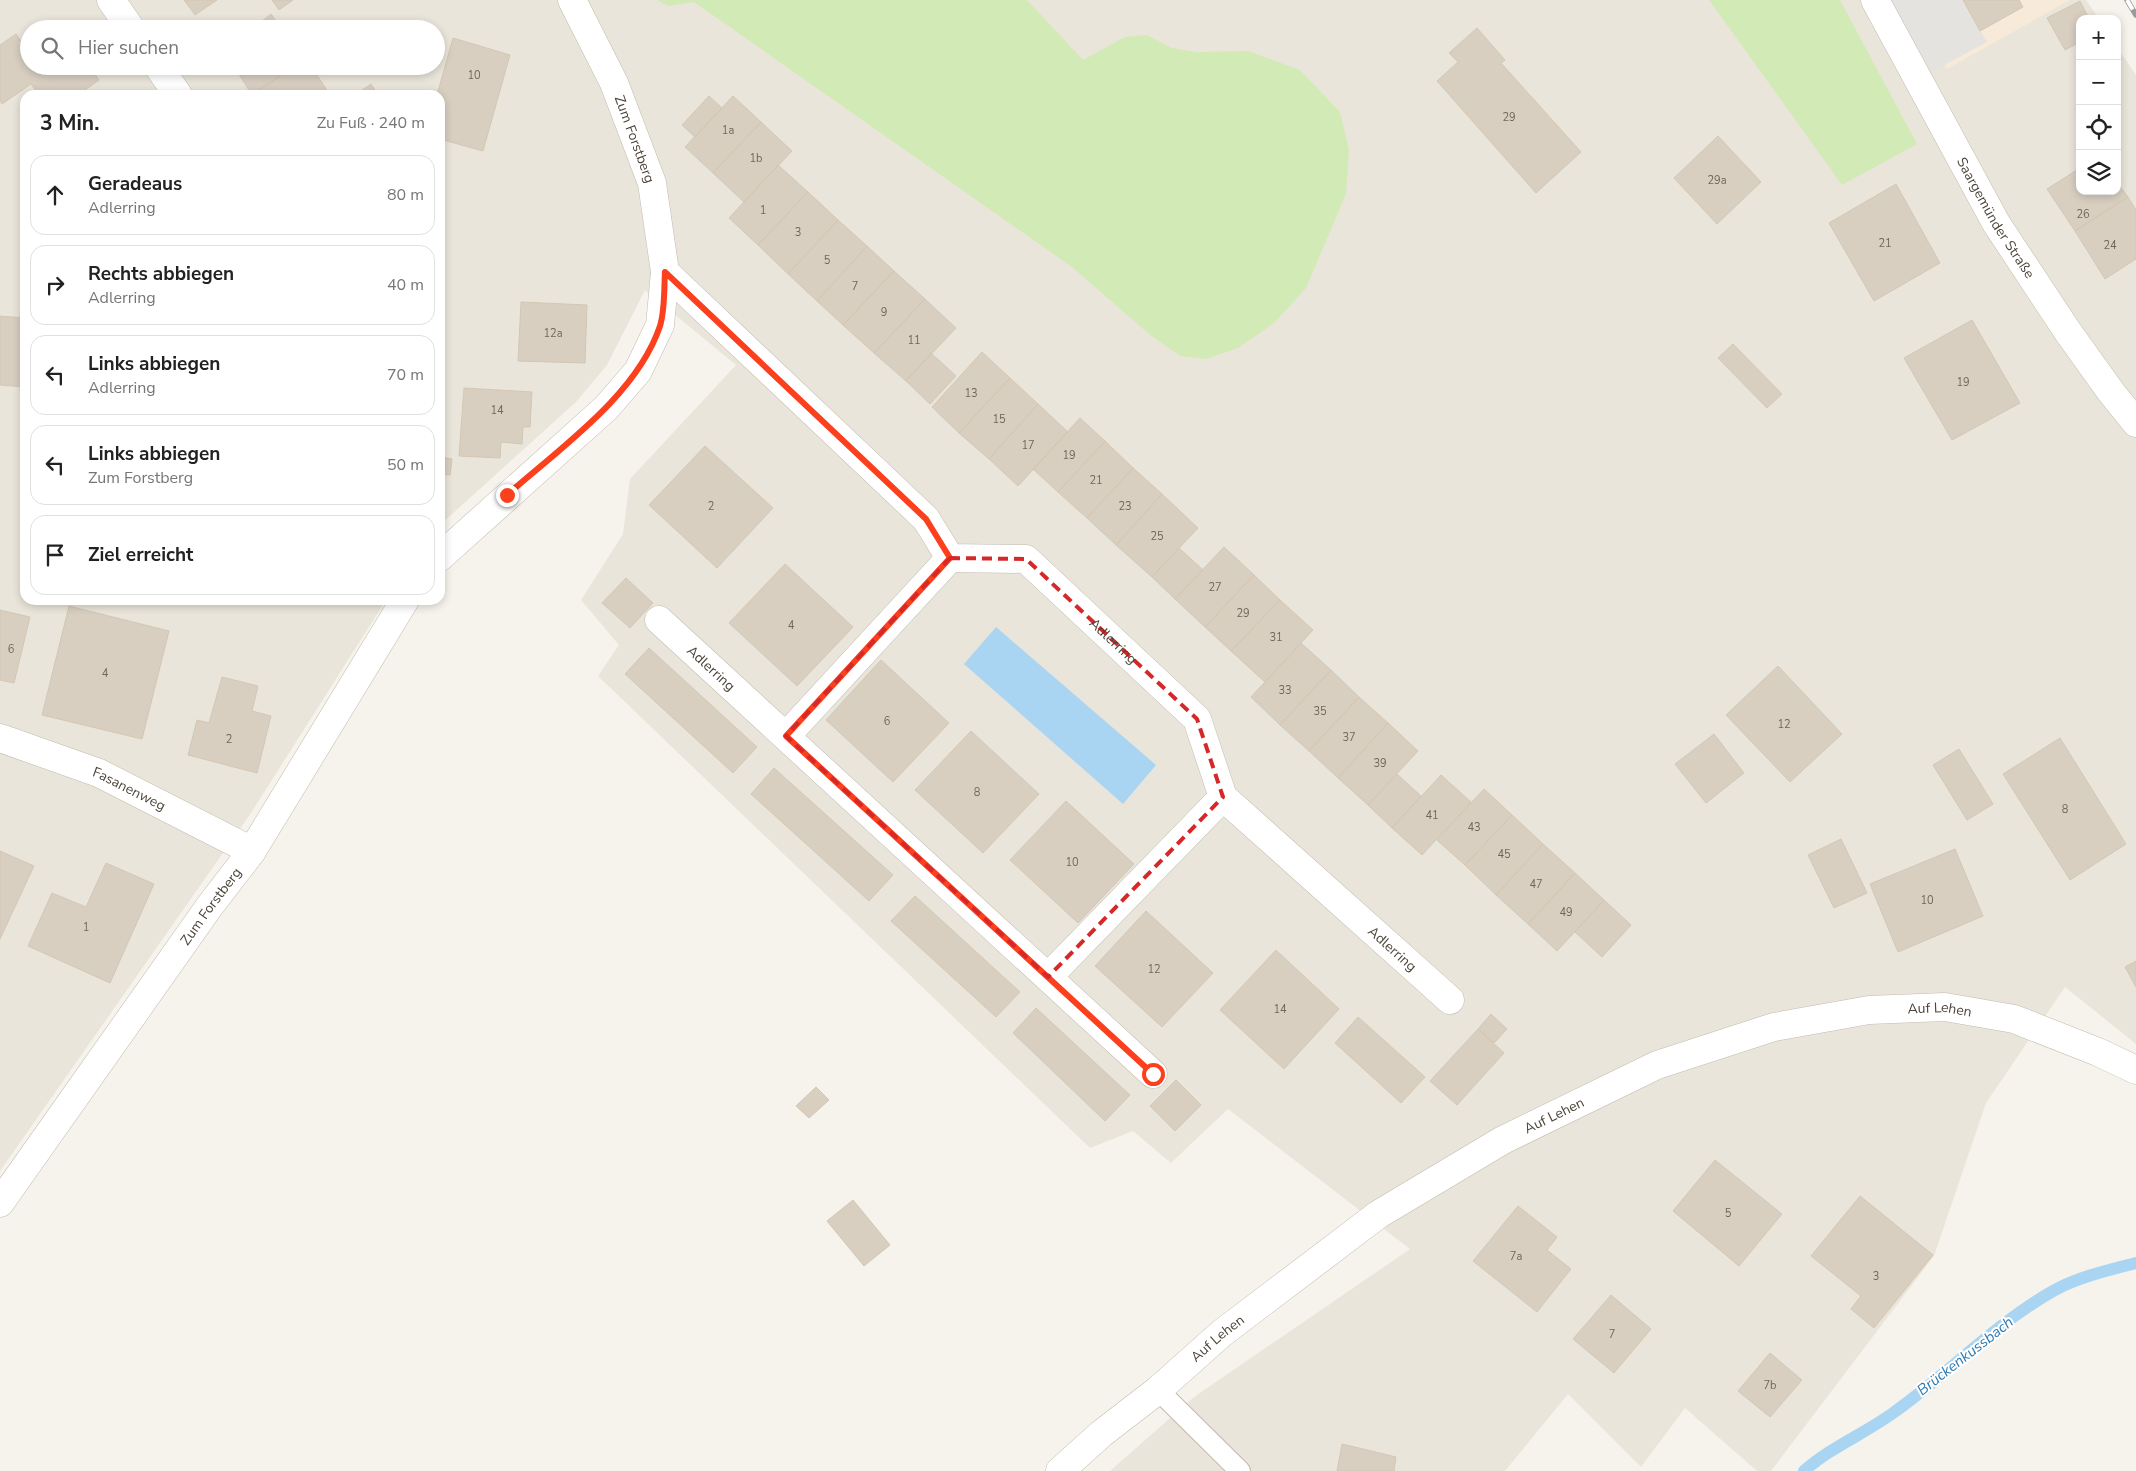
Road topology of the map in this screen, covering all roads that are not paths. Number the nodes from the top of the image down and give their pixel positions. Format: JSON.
{"nodes":[{"id":1,"x":111,"y":0,"type":"edge"},
{"id":2,"x":572,"y":0,"type":"edge"},
{"id":3,"x":1875,"y":0,"type":"edge"},
{"id":4,"x":125,"y":20,"type":"edge"},
{"id":5,"x":164,"y":75,"type":"edge"},
{"id":6,"x":175,"y":90,"type":"edge"},
{"id":7,"x":665,"y":272,"type":"junction"},
{"id":8,"x":2136,"y":423,"type":"edge"},
{"id":9,"x":445,"y":553,"type":"edge"},
{"id":10,"x":950,"y":558,"type":"junction"},
{"id":11,"x":402,"y":605,"type":"edge"},
{"id":12,"x":659,"y":620,"type":"dead end"},
{"id":13,"x":786,"y":736,"type":"junction"},
{"id":14,"x":0,"y":738,"type":"edge"},
{"id":15,"x":1223,"y":796,"type":"junction"},
{"id":16,"x":252,"y":851,"type":"junction"},
{"id":17,"x":1048,"y":977,"type":"junction"},
{"id":18,"x":1450,"y":1000,"type":"dead end"},
{"id":19,"x":2136,"y":1070,"type":"edge"},
{"id":20,"x":1153,"y":1074,"type":"dead end"},
{"id":21,"x":0,"y":1203,"type":"edge"},
{"id":22,"x":1158,"y":1390,"type":"junction"},
{"id":23,"x":1060,"y":1471,"type":"edge"},
{"id":24,"x":1240,"y":1471,"type":"edge"}],
"edges":[{"from":1,"to":4,"type":"street"},
{"from":2,"to":7,"type":"street","name":"Zum Forstberg"},
{"from":3,"to":8,"type":"street","name":"Saargemünder Straße"},
{"from":5,"to":6,"type":"street"},
{"from":7,"to":9,"type":"street","name":"Zum Forstberg"},
{"from":7,"to":10,"type":"street"},
{"from":10,"to":13,"type":"street"},
{"from":10,"to":15,"type":"street","name":"Adlerring"},
{"from":11,"to":16,"type":"street","name":"Zum Forstberg"},
{"from":12,"to":13,"type":"street","name":"Adlerring"},
{"from":13,"to":17,"type":"street","name":"Adlerring"},
{"from":14,"to":16,"type":"street","name":"Fasanenweg"},
{"from":15,"to":17,"type":"street"},
{"from":15,"to":18,"type":"street","name":"Adlerring"},
{"from":16,"to":21,"type":"street","name":"Zum Forstberg"},
{"from":17,"to":20,"type":"street","name":"Adlerring"},
{"from":19,"to":22,"type":"street","name":"Auf Lehen"},
{"from":22,"to":23,"type":"street","name":"Auf Lehen"},
{"from":22,"to":24,"type":"lane"}]}
